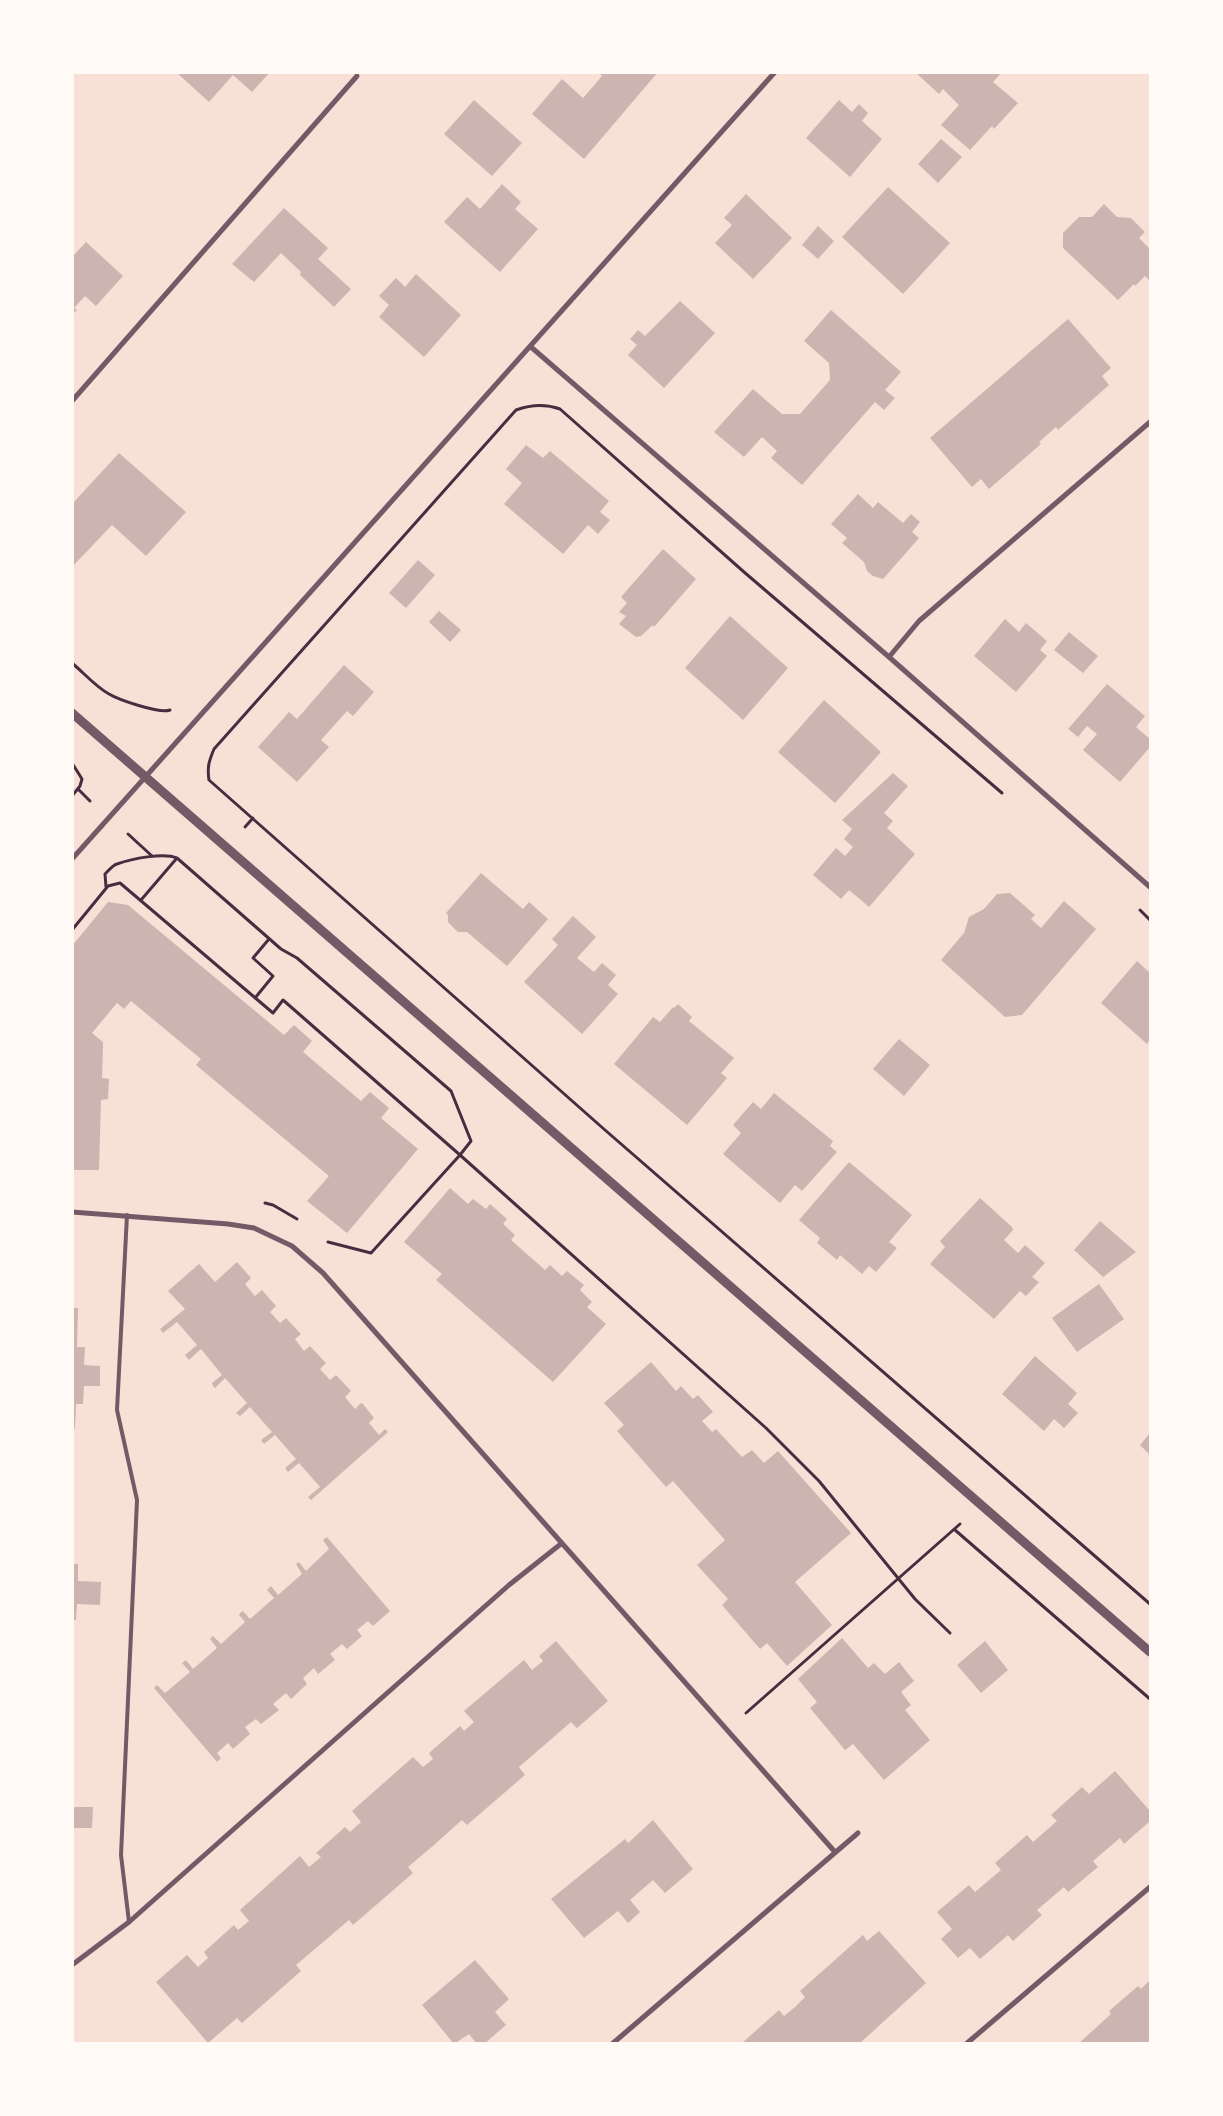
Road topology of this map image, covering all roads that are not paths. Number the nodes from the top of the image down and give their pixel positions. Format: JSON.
{"nodes":[{"id":1,"x":775,"y":72,"type":"edge"},
{"id":2,"x":357,"y":76,"type":"dead end"},
{"id":3,"x":531,"y":347,"type":"junction"},
{"id":4,"x":72,"y":401,"type":"edge"},
{"id":5,"x":1150,"y":422,"type":"edge"},
{"id":6,"x":889,"y":657,"type":"junction"},
{"id":7,"x":72,"y":713,"type":"edge"},
{"id":8,"x":145,"y":777,"type":"junction"},
{"id":9,"x":72,"y":859,"type":"edge"},
{"id":10,"x":1150,"y":887,"type":"edge"},
{"id":11,"x":72,"y":1212,"type":"edge"},
{"id":12,"x":127,"y":1215,"type":"junction"},
{"id":13,"x":562,"y":1543,"type":"junction"},
{"id":14,"x":1150,"y":1652,"type":"edge"},
{"id":15,"x":858,"y":1833,"type":"dead end"},
{"id":16,"x":835,"y":1852,"type":"junction"},
{"id":17,"x":1150,"y":1887,"type":"edge"},
{"id":18,"x":129,"y":1922,"type":"junction"},
{"id":19,"x":72,"y":1965,"type":"edge"},
{"id":20,"x":612,"y":2044,"type":"edge"},
{"id":21,"x":966,"y":2044,"type":"edge"}],
"edges":[{"from":1,"to":3,"type":"street"},
{"from":2,"to":4,"type":"street"},
{"from":3,"to":6,"type":"street"},
{"from":3,"to":8,"type":"street"},
{"from":5,"to":6,"type":"street"},
{"from":6,"to":10,"type":"street"},
{"from":7,"to":8,"type":"street"},
{"from":8,"to":9,"type":"street"},
{"from":8,"to":14,"type":"street"},
{"from":11,"to":12,"type":"street"},
{"from":12,"to":13,"type":"street"},
{"from":12,"to":18,"type":"lane"},
{"from":13,"to":16,"type":"street"},
{"from":13,"to":18,"type":"street"},
{"from":15,"to":16,"type":"street"},
{"from":16,"to":20,"type":"street"},
{"from":17,"to":21,"type":"street"},
{"from":18,"to":19,"type":"street"}]}
